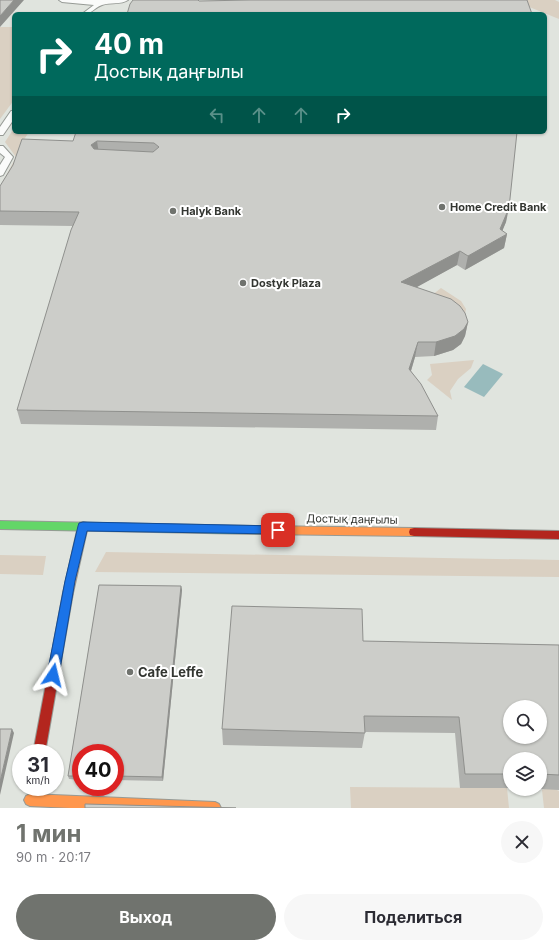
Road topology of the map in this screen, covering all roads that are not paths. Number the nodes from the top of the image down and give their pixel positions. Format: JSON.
{"nodes":[{"id":1,"x":62,"y":0,"type":"edge"},
{"id":2,"x":125,"y":0,"type":"edge"},
{"id":3,"x":100,"y":3,"type":"junction"},
{"id":4,"x":87,"y":12,"type":"edge"},
{"id":5,"x":12,"y":116,"type":"edge"},
{"id":6,"x":0,"y":133,"type":"edge"},
{"id":7,"x":0,"y":148,"type":"edge"},
{"id":8,"x":0,"y":173,"type":"edge"},
{"id":9,"x":0,"y":525,"type":"edge"},
{"id":10,"x":83,"y":526,"type":"junction"},
{"id":11,"x":559,"y":535,"type":"edge"},
{"id":12,"x":41,"y":744,"type":"edge"},
{"id":13,"x":30,"y":800,"type":"dead end"},
{"id":14,"x":214,"y":808,"type":"edge"}],
"edges":[{"from":1,"to":3,"type":"lane"},
{"from":2,"to":3,"type":"lane"},
{"from":3,"to":4,"type":"lane"},
{"from":5,"to":6,"type":"lane"},
{"from":7,"to":8,"type":"lane"},
{"from":9,"to":10,"type":"main road","name":"Достық даңғылы"},
{"from":10,"to":11,"type":"main road","name":"Достық даңғылы"},
{"from":10,"to":12,"type":"main road"},
{"from":13,"to":14,"type":"main road"}]}
